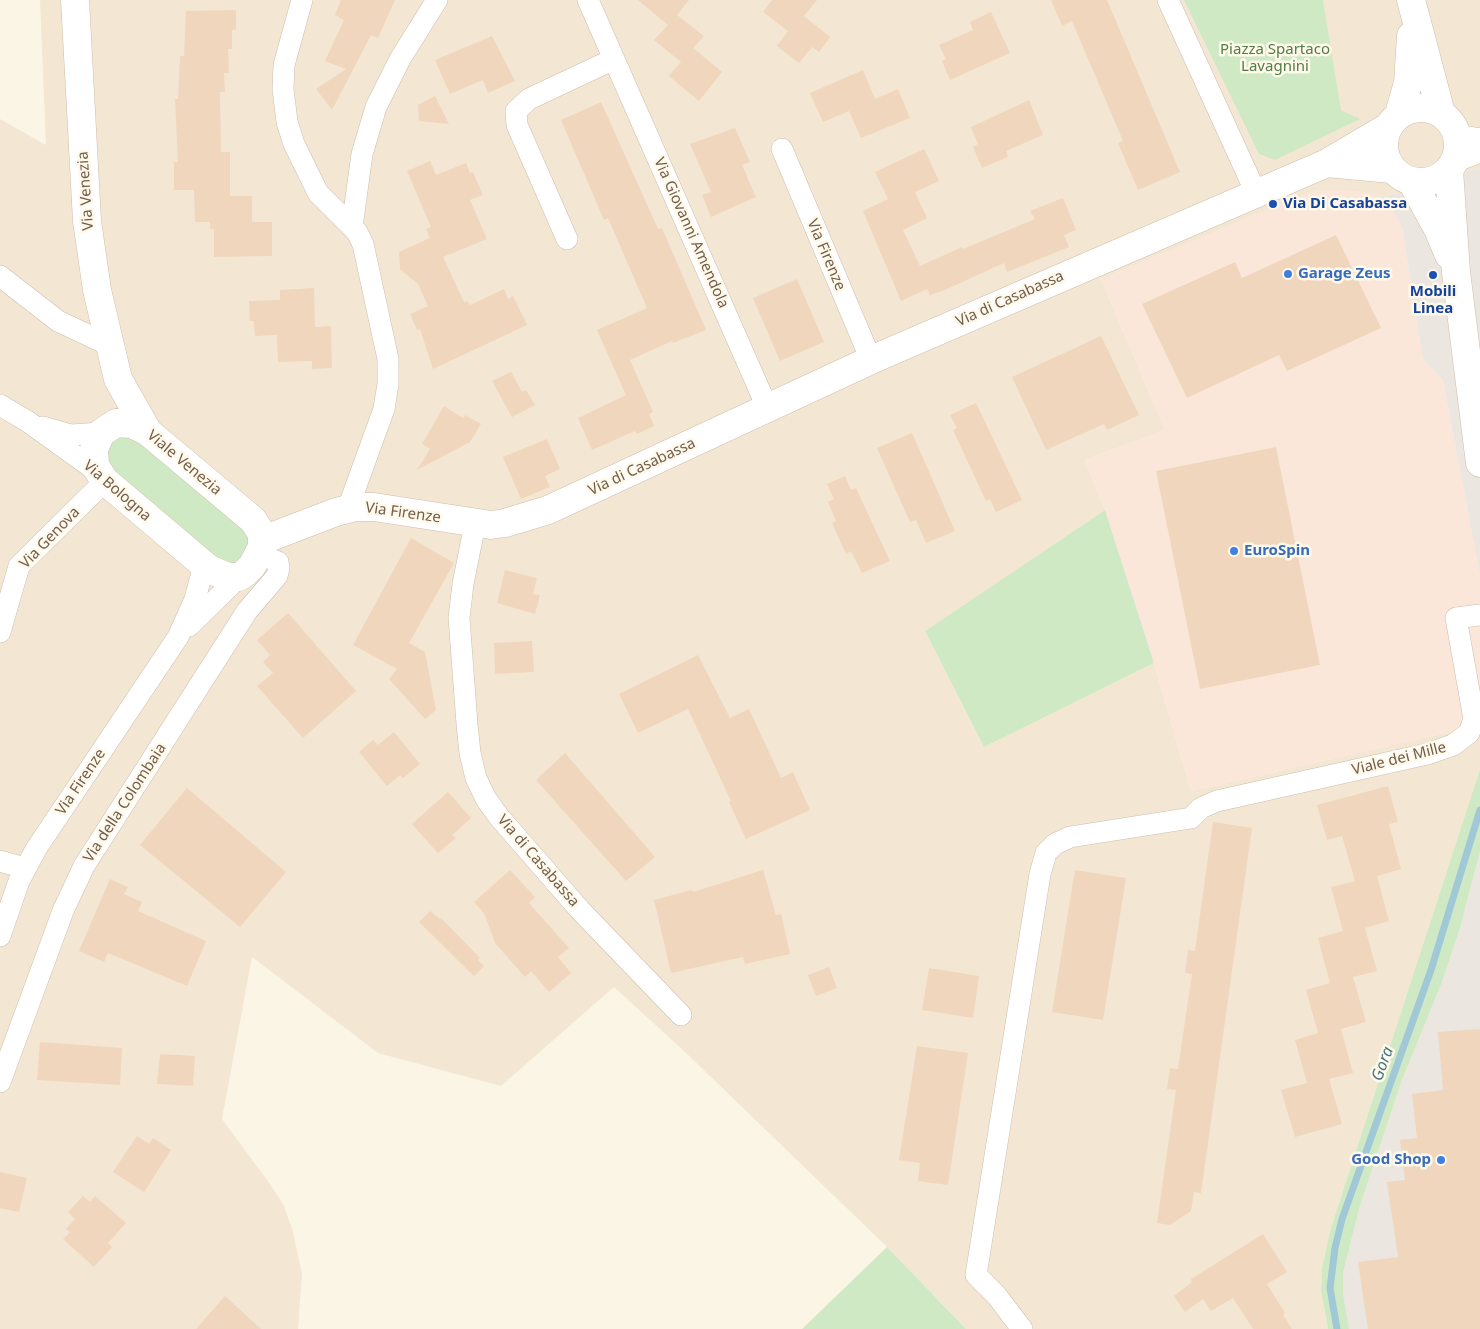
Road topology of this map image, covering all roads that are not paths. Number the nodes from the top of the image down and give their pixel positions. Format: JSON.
{"nodes":[{"id":1,"x":75,"y":0,"type":"edge"},
{"id":2,"x":302,"y":0,"type":"edge"},
{"id":3,"x":437,"y":0,"type":"edge"},
{"id":4,"x":588,"y":0,"type":"edge"},
{"id":5,"x":1168,"y":0,"type":"edge"},
{"id":6,"x":614,"y":59,"type":"junction"},
{"id":7,"x":1441,"y":113,"type":"junction"},
{"id":8,"x":1394,"y":121,"type":"junction"},
{"id":9,"x":1469,"y":137,"type":"edge"},
{"id":10,"x":782,"y":149,"type":"dead end"},
{"id":11,"x":1480,"y":152,"type":"edge"},
{"id":12,"x":1327,"y":163,"type":"junction"},
{"id":13,"x":1452,"y":166,"type":"junction"},
{"id":14,"x":1402,"y":175,"type":"junction"},
{"id":15,"x":1256,"y":193,"type":"junction"},
{"id":16,"x":352,"y":227,"type":"junction"},
{"id":17,"x":567,"y":239,"type":"dead end"},
{"id":18,"x":1456,"y":272,"type":"junction"},
{"id":19,"x":0,"y":276,"type":"edge"},
{"id":20,"x":109,"y":344,"type":"junction"},
{"id":21,"x":871,"y":360,"type":"junction"},
{"id":22,"x":118,"y":379,"type":"junction"},
{"id":23,"x":0,"y":405,"type":"edge"},
{"id":24,"x":768,"y":407,"type":"junction"},
{"id":25,"x":27,"y":421,"type":"junction"},
{"id":26,"x":104,"y":430,"type":"junction"},
{"id":27,"x":148,"y":432,"type":"junction"},
{"id":28,"x":1480,"y":463,"type":"edge"},
{"id":29,"x":102,"y":477,"type":"junction"},
{"id":30,"x":348,"y":508,"type":"junction"},
{"id":31,"x":475,"y":524,"type":"junction"},
{"id":32,"x":261,"y":547,"type":"junction"},
{"id":33,"x":204,"y":565,"type":"junction"},
{"id":34,"x":239,"y":576,"type":"junction"},
{"id":35,"x":1480,"y":615,"type":"edge"},
{"id":36,"x":0,"y":632,"type":"edge"},
{"id":37,"x":178,"y":637,"type":"junction"},
{"id":38,"x":0,"y":861,"type":"edge"},
{"id":39,"x":25,"y":868,"type":"junction"},
{"id":40,"x":0,"y":936,"type":"edge"},
{"id":41,"x":681,"y":1015,"type":"dead end"},
{"id":42,"x":0,"y":1082,"type":"edge"},
{"id":43,"x":1022,"y":1329,"type":"edge"}],
"edges":[{"from":1,"to":20,"type":"street","name":"Via Venezia"},
{"from":2,"to":16,"type":"street"},
{"from":3,"to":16,"type":"street"},
{"from":4,"to":6,"type":"street","name":"Via Giovanni Amendola"},
{"from":5,"to":15,"type":"street"},
{"from":6,"to":17,"type":"street"},
{"from":6,"to":24,"type":"street","name":"Via Giovanni Amendola"},
{"from":7,"to":8,"type":"street"},
{"from":7,"to":8,"type":"street"},
{"from":7,"to":9,"type":"street"},
{"from":8,"to":12,"type":"street","name":"Via di Casabassa"},
{"from":8,"to":14,"type":"street"},
{"from":9,"to":13,"type":"street"},
{"from":10,"to":21,"type":"street","name":"Via Firenze"},
{"from":11,"to":13,"type":"street"},
{"from":12,"to":14,"type":"street","name":"Via di Casabassa"},
{"from":12,"to":15,"type":"street","name":"Via di Casabassa"},
{"from":13,"to":14,"type":"street"},
{"from":13,"to":18,"type":"street"},
{"from":14,"to":18,"type":"street"},
{"from":15,"to":21,"type":"street","name":"Via di Casabassa"},
{"from":16,"to":30,"type":"street"},
{"from":18,"to":28,"type":"street"},
{"from":19,"to":20,"type":"street"},
{"from":20,"to":22,"type":"street","name":"Via Venezia"},
{"from":21,"to":24,"type":"street","name":"Via di Casabassa"},
{"from":22,"to":26,"type":"street","name":"Via Venezia"},
{"from":22,"to":27,"type":"street","name":"Via Venezia"},
{"from":23,"to":25,"type":"street","name":"Via Bologna"},
{"from":24,"to":31,"type":"street","name":"Via di Casabassa"},
{"from":25,"to":26,"type":"street","name":"Via Bologna"},
{"from":25,"to":29,"type":"street","name":"Via Bologna"},
{"from":26,"to":27,"type":"street","name":"Viale Venezia"},
{"from":26,"to":29,"type":"street"},
{"from":27,"to":32,"type":"street","name":"Viale Venezia"},
{"from":29,"to":33,"type":"street","name":"Via Bologna"},
{"from":29,"to":36,"type":"street","name":"Via Genova"},
{"from":30,"to":31,"type":"street","name":"Via Firenze"},
{"from":30,"to":32,"type":"street","name":"Via Firenze"},
{"from":31,"to":41,"type":"street","name":"Via di Casabassa"},
{"from":32,"to":34,"type":"street","name":"Via Firenze"},
{"from":32,"to":42,"type":"street","name":"Via della Colombaia"},
{"from":33,"to":34,"type":"street"},
{"from":33,"to":37,"type":"street","name":"Via Firenze"},
{"from":34,"to":37,"type":"street","name":"Via Firenze"},
{"from":35,"to":43,"type":"street","name":"Viale dei Mille"},
{"from":37,"to":39,"type":"street","name":"Via Firenze"},
{"from":38,"to":39,"type":"street"},
{"from":39,"to":40,"type":"street","name":"Via Firenze"}]}
